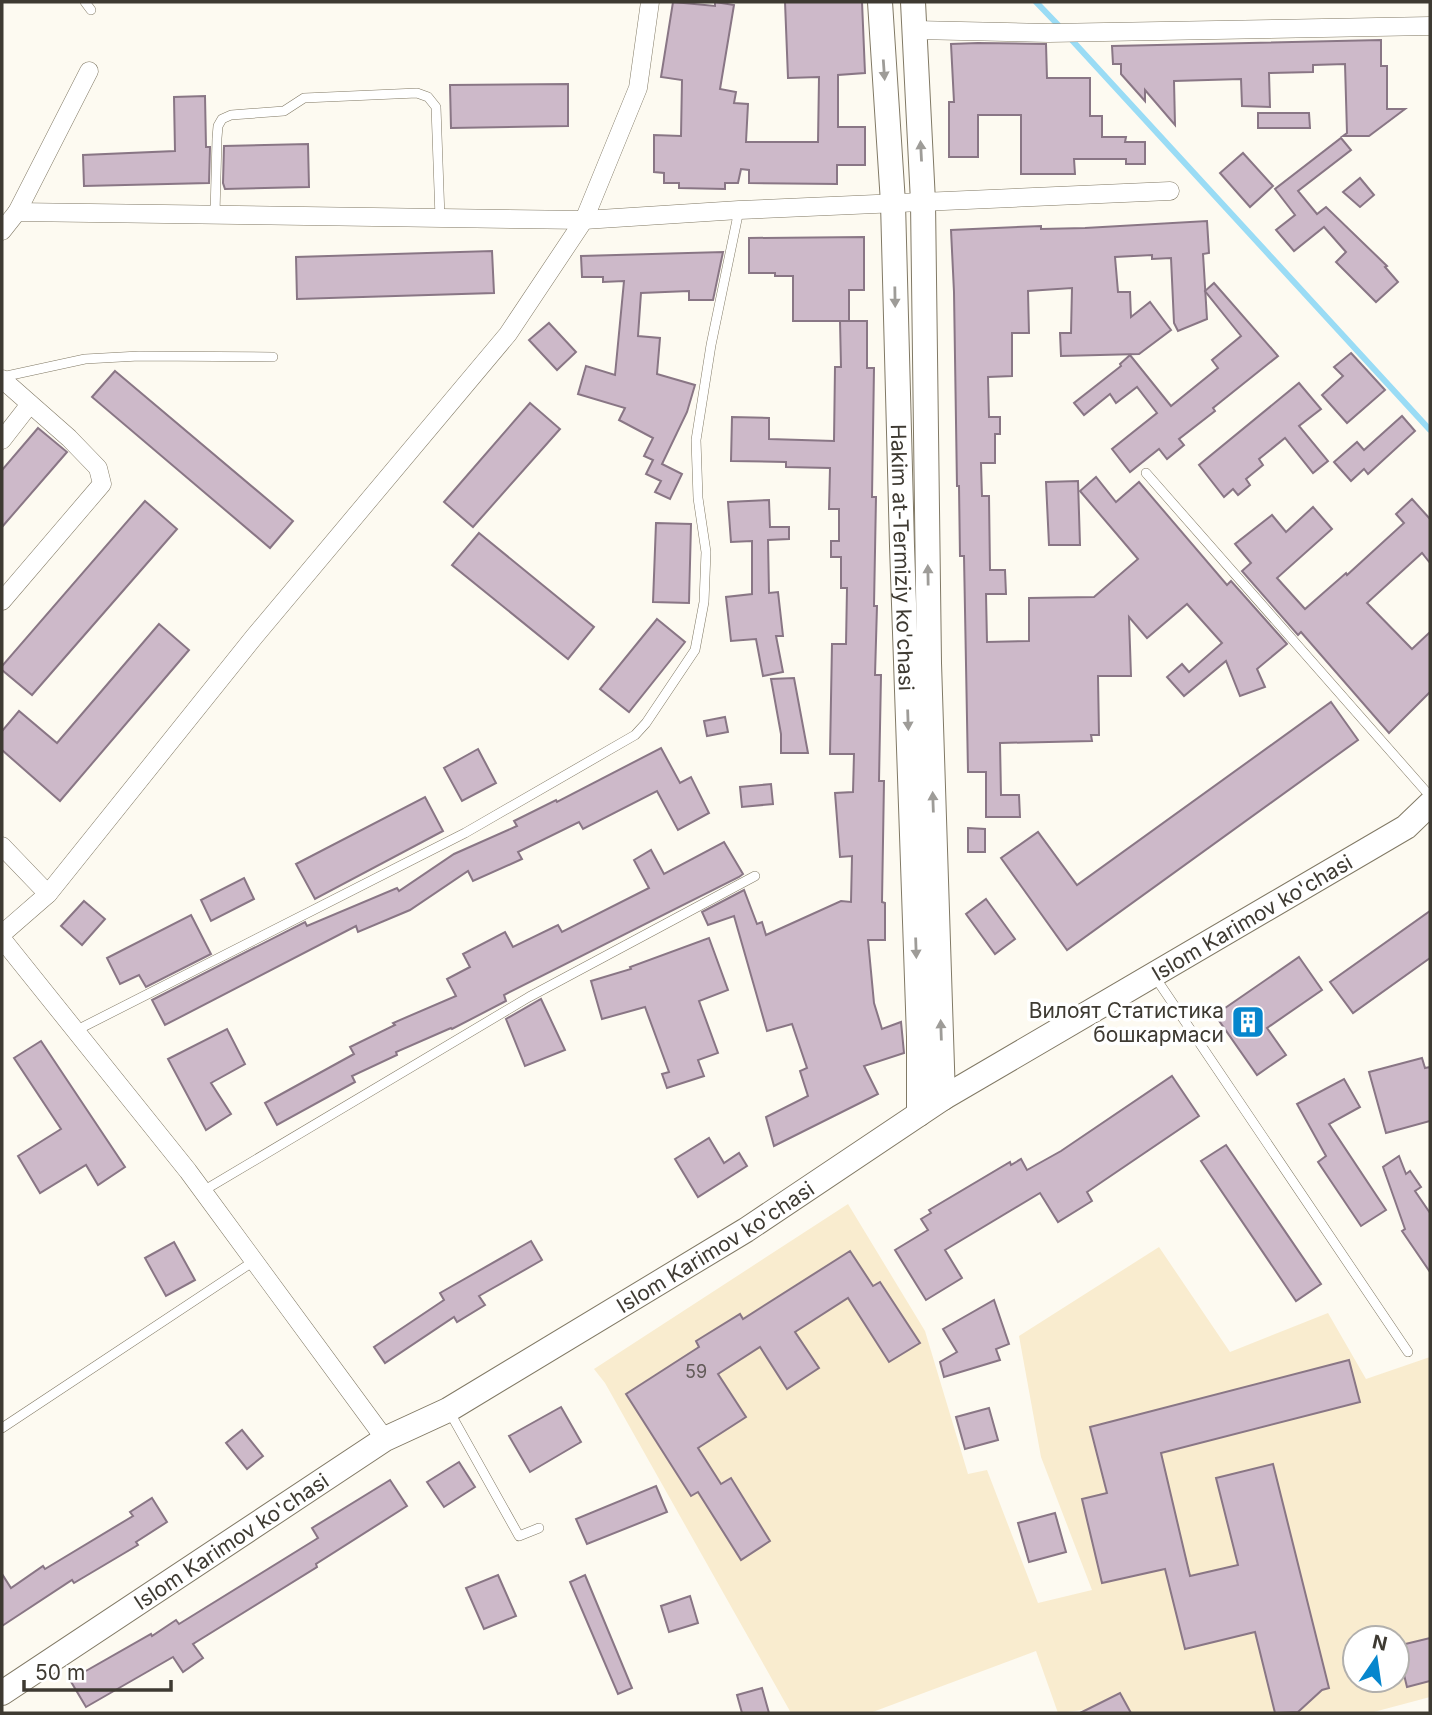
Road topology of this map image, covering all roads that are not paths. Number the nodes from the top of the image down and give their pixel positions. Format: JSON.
{"nodes":[{"id":1,"x":650,"y":2,"type":"edge"},
{"id":2,"x":880,"y":2,"type":"edge"},
{"id":3,"x":913,"y":2,"type":"edge"},
{"id":4,"x":1430,"y":26,"type":"edge"},
{"id":5,"x":915,"y":30,"type":"junction"},
{"id":6,"x":89,"y":71,"type":"dead end"},
{"id":7,"x":1170,"y":191,"type":"dead end"},
{"id":8,"x":923,"y":202,"type":"junction"},
{"id":9,"x":893,"y":203,"type":"junction"},
{"id":10,"x":739,"y":210,"type":"junction"},
{"id":11,"x":17,"y":212,"type":"junction"},
{"id":12,"x":215,"y":214,"type":"junction"},
{"id":13,"x":440,"y":218,"type":"junction"},
{"id":14,"x":584,"y":220,"type":"junction"},
{"id":15,"x":2,"y":231,"type":"edge"},
{"id":16,"x":273,"y":356,"type":"dead end"},
{"id":17,"x":2,"y":378,"type":"edge"},
{"id":18,"x":30,"y":404,"type":"junction"},
{"id":19,"x":2,"y":440,"type":"edge"},
{"id":20,"x":1146,"y":473,"type":"dead end"},
{"id":21,"x":2,"y":601,"type":"edge"},
{"id":22,"x":1430,"y":796,"type":"edge"},
{"id":23,"x":1430,"y":804,"type":"edge"},
{"id":24,"x":2,"y":846,"type":"edge"},
{"id":25,"x":755,"y":876,"type":"dead end"},
{"id":26,"x":48,"y":894,"type":"junction"},
{"id":27,"x":2,"y":936,"type":"edge"},
{"id":28,"x":1154,"y":975,"type":"junction"},
{"id":29,"x":75,"y":1031,"type":"junction"},
{"id":30,"x":943,"y":1098,"type":"junction"},
{"id":31,"x":919,"y":1114,"type":"junction"},
{"id":32,"x":203,"y":1191,"type":"junction"},
{"id":33,"x":254,"y":1261,"type":"junction"},
{"id":34,"x":1408,"y":1352,"type":"dead end"},
{"id":35,"x":448,"y":1410,"type":"junction"},
{"id":36,"x":2,"y":1428,"type":"edge"},
{"id":37,"x":385,"y":1439,"type":"junction"},
{"id":38,"x":539,"y":1528,"type":"dead end"},
{"id":39,"x":2,"y":1693,"type":"edge"}],
"edges":[{"from":1,"to":14,"type":"street"},
{"from":2,"to":9,"type":"main road","name":"Hakim at-Termiziy ko'chasi","one_way":true},
{"from":3,"to":5,"type":"main road","name":"Hakim at-Termiziy ko'chasi"},
{"from":4,"to":5,"type":"street"},
{"from":8,"to":5,"type":"main road","name":"Hakim at-Termiziy ko'chasi","one_way":true},
{"from":6,"to":11,"type":"street"},
{"from":7,"to":8,"type":"street"},
{"from":8,"to":9,"type":"street"},
{"from":30,"to":8,"type":"main road","name":"Hakim at-Termiziy ko'chasi","one_way":true},
{"from":9,"to":10,"type":"street"},
{"from":9,"to":31,"type":"main road","name":"Hakim at-Termiziy ko'chasi","one_way":true},
{"from":10,"to":14,"type":"street"},
{"from":10,"to":29,"type":"lane"},
{"from":11,"to":12,"type":"street"},
{"from":11,"to":15,"type":"street"},
{"from":12,"to":13,"type":"street"},
{"from":12,"to":13,"type":"lane"},
{"from":13,"to":14,"type":"street"},
{"from":14,"to":26,"type":"street"},
{"from":16,"to":17,"type":"lane"},
{"from":17,"to":18,"type":"street"},
{"from":18,"to":19,"type":"street"},
{"from":18,"to":21,"type":"street"},
{"from":20,"to":22,"type":"lane"},
{"from":23,"to":28,"type":"main road","name":"Islom Karimov ko'chasi"},
{"from":24,"to":26,"type":"street"},
{"from":25,"to":32,"type":"lane"},
{"from":26,"to":27,"type":"street"},
{"from":27,"to":29,"type":"street"},
{"from":28,"to":30,"type":"main road","name":"Islom Karimov ko'chasi"},
{"from":28,"to":34,"type":"lane"},
{"from":29,"to":32,"type":"street"},
{"from":30,"to":31,"type":"main road","name":"Islom Karimov ko'chasi"},
{"from":31,"to":35,"type":"main road","name":"Islom Karimov ko'chasi"},
{"from":32,"to":33,"type":"street"},
{"from":33,"to":36,"type":"lane"},
{"from":33,"to":37,"type":"street"},
{"from":35,"to":37,"type":"main road","name":"Islom Karimov ko'chasi"},
{"from":35,"to":38,"type":"lane"},
{"from":37,"to":39,"type":"main road","name":"Islom Karimov ko'chasi"}]}
